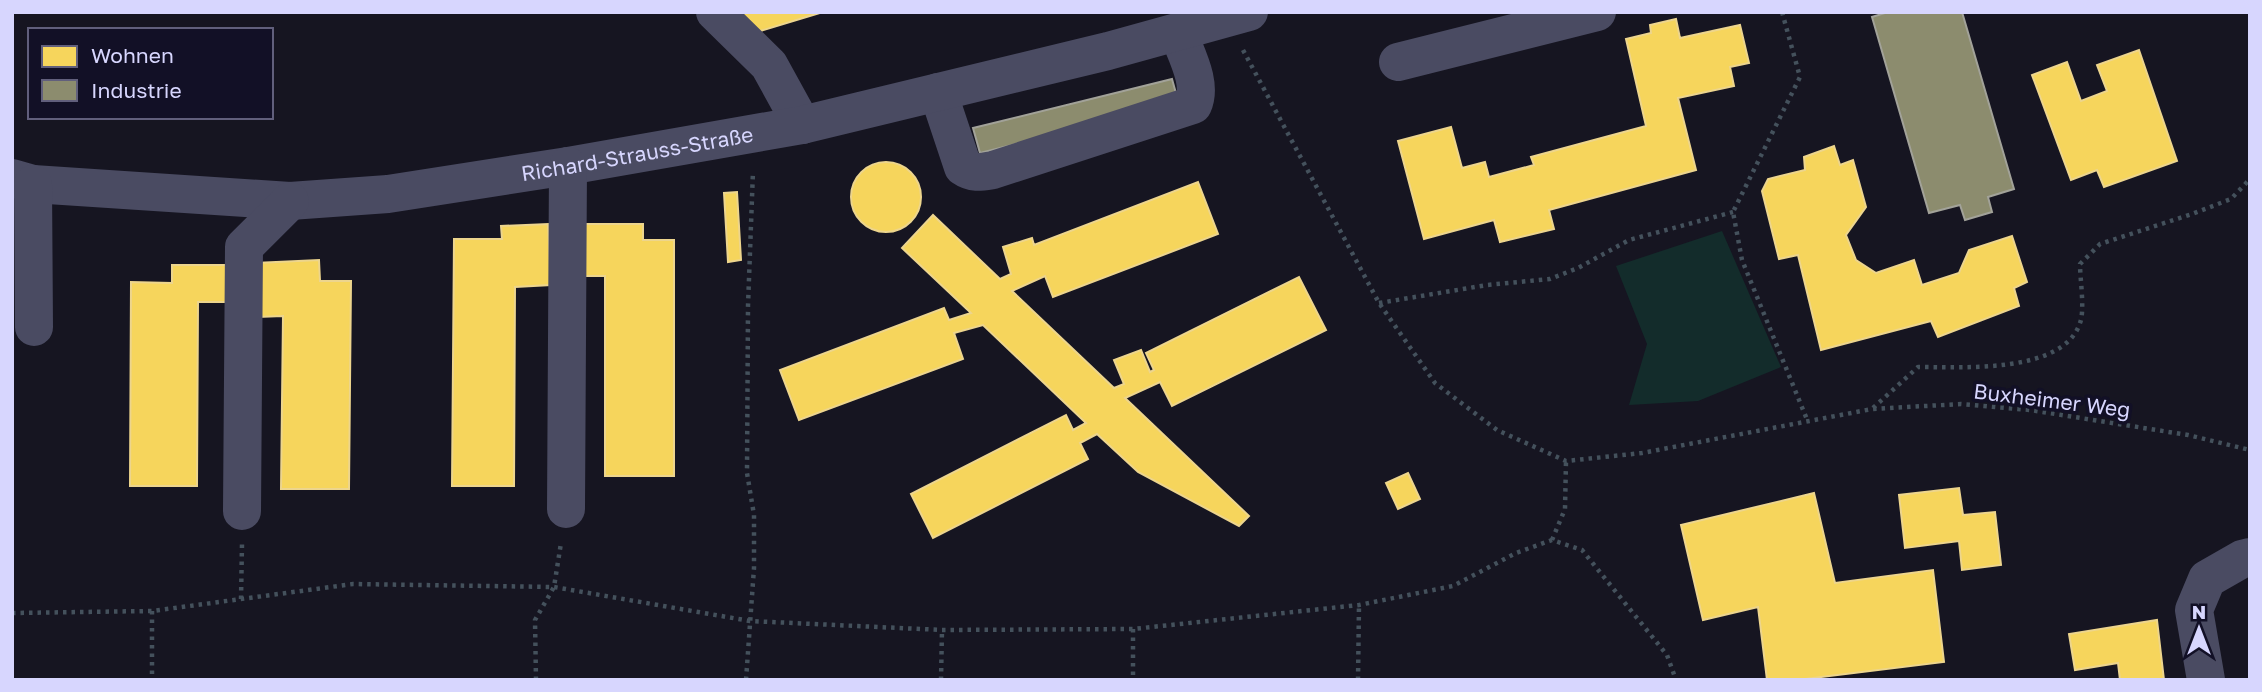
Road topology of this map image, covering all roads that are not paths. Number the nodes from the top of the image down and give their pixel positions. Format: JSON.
{"nodes":[{"id":1,"x":715,"y":12,"type":"edge"},
{"id":2,"x":1597,"y":12,"type":"edge"},
{"id":3,"x":1238,"y":15,"type":"edge"},
{"id":4,"x":1178,"y":32,"type":"junction"},
{"id":5,"x":1398,"y":62,"type":"dead end"},
{"id":6,"x":938,"y":92,"type":"junction"},
{"id":7,"x":802,"y":125,"type":"junction"},
{"id":8,"x":568,"y":166,"type":"junction"},
{"id":9,"x":23,"y":181,"type":"edge"},
{"id":10,"x":290,"y":201,"type":"junction"},
{"id":11,"x":34,"y":327,"type":"dead end"},
{"id":12,"x":566,"y":509,"type":"road end"},
{"id":13,"x":242,"y":511,"type":"road end"},
{"id":14,"x":2250,"y":557,"type":"edge"},
{"id":15,"x":2206,"y":680,"type":"edge"}],
"edges":[{"from":1,"to":7,"type":"street"},
{"from":2,"to":5,"type":"street"},
{"from":3,"to":4,"type":"street","name":"Richard-Strauss-Straße"},
{"from":4,"to":6,"type":"street","name":"Richard-Strauss-Straße"},
{"from":4,"to":6,"type":"street"},
{"from":6,"to":7,"type":"street","name":"Richard-Strauss-Straße"},
{"from":7,"to":8,"type":"street","name":"Richard-Strauss-Straße"},
{"from":8,"to":10,"type":"street","name":"Richard-Strauss-Straße"},
{"from":8,"to":12,"type":"street"},
{"from":9,"to":10,"type":"street","name":"Richard-Strauss-Straße"},
{"from":9,"to":11,"type":"street"},
{"from":10,"to":13,"type":"street"},
{"from":14,"to":15,"type":"street"}]}
